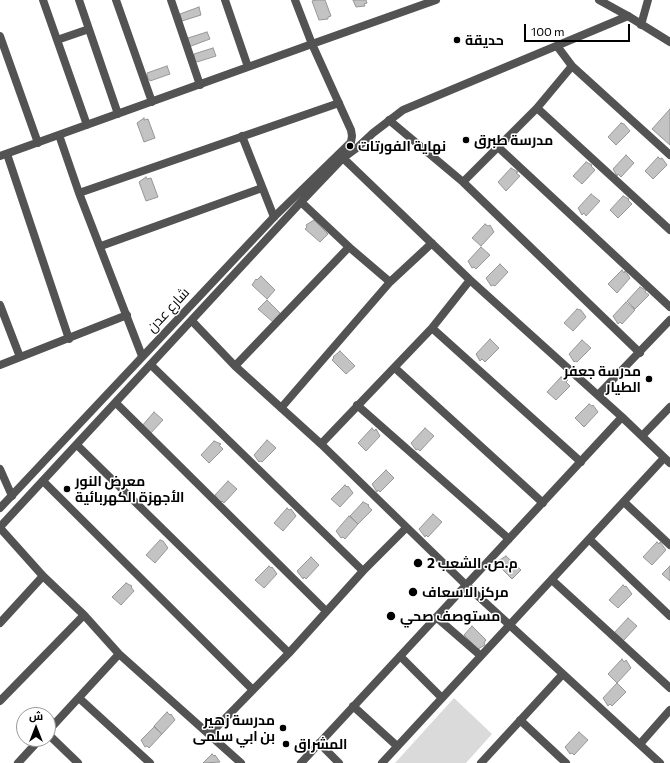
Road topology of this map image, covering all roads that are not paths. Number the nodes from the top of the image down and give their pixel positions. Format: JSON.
{"nodes":[{"id":1,"x":43,"y":0,"type":"edge"},
{"id":2,"x":79,"y":0,"type":"edge"},
{"id":3,"x":116,"y":0,"type":"edge"},
{"id":4,"x":170,"y":0,"type":"edge"},
{"id":5,"x":225,"y":0,"type":"edge"},
{"id":6,"x":295,"y":0,"type":"edge"},
{"id":7,"x":436,"y":0,"type":"edge"},
{"id":8,"x":599,"y":0,"type":"edge"},
{"id":9,"x":648,"y":0,"type":"edge"},
{"id":10,"x":628,"y":16,"type":"junction"},
{"id":11,"x":641,"y":25,"type":"junction"},
{"id":12,"x":89,"y":29,"type":"junction"},
{"id":13,"x":0,"y":36,"type":"edge"},
{"id":14,"x":57,"y":40,"type":"junction"},
{"id":15,"x":670,"y":42,"type":"edge"},
{"id":16,"x":312,"y":44,"type":"junction"},
{"id":17,"x":557,"y":46,"type":"junction"},
{"id":18,"x":572,"y":66,"type":"junction"},
{"id":19,"x":248,"y":67,"type":"junction"},
{"id":20,"x":200,"y":85,"type":"junction"},
{"id":21,"x":152,"y":102,"type":"junction"},
{"id":22,"x":339,"y":103,"type":"junction"},
{"id":23,"x":537,"y":108,"type":"junction"},
{"id":24,"x":118,"y":114,"type":"junction"},
{"id":25,"x":389,"y":120,"type":"junction"},
{"id":26,"x":87,"y":125,"type":"junction"},
{"id":27,"x":59,"y":135,"type":"junction"},
{"id":28,"x":242,"y":136,"type":"junction"},
{"id":29,"x":38,"y":142,"type":"junction"},
{"id":30,"x":498,"y":147,"type":"junction"},
{"id":31,"x":3,"y":155,"type":"edge"},
{"id":32,"x":670,"y":155,"type":"edge"},
{"id":33,"x":343,"y":158,"type":"junction"},
{"id":34,"x":463,"y":182,"type":"junction"},
{"id":35,"x":262,"y":188,"type":"junction"},
{"id":36,"x":79,"y":193,"type":"junction"},
{"id":37,"x":301,"y":202,"type":"junction"},
{"id":38,"x":274,"y":217,"type":"junction"},
{"id":39,"x":670,"y":230,"type":"edge"},
{"id":40,"x":432,"y":243,"type":"junction"},
{"id":41,"x":101,"y":246,"type":"junction"},
{"id":42,"x":349,"y":247,"type":"junction"},
{"id":43,"x":470,"y":280,"type":"junction"},
{"id":44,"x":390,"y":282,"type":"junction"},
{"id":45,"x":0,"y":305,"type":"edge"},
{"id":46,"x":670,"y":307,"type":"edge"},
{"id":47,"x":127,"y":315,"type":"junction"},
{"id":48,"x":670,"y":320,"type":"edge"},
{"id":49,"x":192,"y":321,"type":"junction"},
{"id":50,"x":169,"y":328,"type":"junction"},
{"id":51,"x":432,"y":328,"type":"junction"},
{"id":52,"x":182,"y":332,"type":"junction"},
{"id":53,"x":69,"y":340,"type":"junction"},
{"id":54,"x":640,"y":353,"type":"junction"},
{"id":55,"x":142,"y":356,"type":"junction"},
{"id":56,"x":20,"y":357,"type":"junction"},
{"id":57,"x":0,"y":365,"type":"edge"},
{"id":58,"x":151,"y":366,"type":"junction"},
{"id":59,"x":235,"y":366,"type":"junction"},
{"id":60,"x":395,"y":368,"type":"junction"},
{"id":61,"x":598,"y":395,"type":"junction"},
{"id":62,"x":116,"y":403,"type":"junction"},
{"id":63,"x":357,"y":405,"type":"junction"},
{"id":64,"x":670,"y":407,"type":"edge"},
{"id":65,"x":281,"y":408,"type":"junction"},
{"id":66,"x":622,"y":417,"type":"junction"},
{"id":67,"x":642,"y":436,"type":"junction"},
{"id":68,"x":321,"y":444,"type":"junction"},
{"id":69,"x":77,"y":445,"type":"junction"},
{"id":70,"x":667,"y":461,"type":"edge"},
{"id":71,"x":581,"y":462,"type":"junction"},
{"id":72,"x":0,"y":470,"type":"edge"},
{"id":73,"x":43,"y":481,"type":"junction"},
{"id":74,"x":12,"y":496,"type":"junction"},
{"id":75,"x":624,"y":502,"type":"junction"},
{"id":76,"x":543,"y":503,"type":"junction"},
{"id":77,"x":0,"y":508,"type":"edge"},
{"id":78,"x":0,"y":527,"type":"edge"},
{"id":79,"x":406,"y":528,"type":"junction"},
{"id":80,"x":509,"y":539,"type":"junction"},
{"id":81,"x":589,"y":539,"type":"junction"},
{"id":82,"x":670,"y":545,"type":"edge"},
{"id":83,"x":363,"y":571,"type":"junction"},
{"id":84,"x":43,"y":576,"type":"junction"},
{"id":85,"x":552,"y":580,"type":"junction"},
{"id":86,"x":466,"y":585,"type":"junction"},
{"id":87,"x":326,"y":611,"type":"junction"},
{"id":88,"x":84,"y":615,"type":"junction"},
{"id":89,"x":670,"y":616,"type":"edge"},
{"id":90,"x":436,"y":617,"type":"junction"},
{"id":91,"x":0,"y":623,"type":"edge"},
{"id":92,"x":510,"y":625,"type":"junction"},
{"id":93,"x":289,"y":653,"type":"junction"},
{"id":94,"x":119,"y":654,"type":"junction"},
{"id":95,"x":400,"y":656,"type":"junction"},
{"id":96,"x":481,"y":656,"type":"junction"},
{"id":97,"x":562,"y":675,"type":"junction"},
{"id":98,"x":670,"y":688,"type":"edge"},
{"id":99,"x":253,"y":690,"type":"junction"},
{"id":100,"x":79,"y":698,"type":"junction"},
{"id":101,"x":442,"y":698,"type":"junction"},
{"id":102,"x":0,"y":701,"type":"edge"},
{"id":103,"x":353,"y":706,"type":"junction"},
{"id":104,"x":670,"y":710,"type":"edge"},
{"id":105,"x":520,"y":720,"type":"junction"},
{"id":106,"x":56,"y":722,"type":"edge"},
{"id":107,"x":210,"y":734,"type":"junction"},
{"id":108,"x":56,"y":742,"type":"edge"},
{"id":109,"x":319,"y":743,"type":"junction"},
{"id":110,"x":640,"y":744,"type":"junction"},
{"id":111,"x":397,"y":746,"type":"junction"},
{"id":112,"x":33,"y":747,"type":"edge"},
{"id":113,"x":485,"y":762,"type":"edge"},
{"id":114,"x":18,"y":763,"type":"edge"},
{"id":115,"x":78,"y":763,"type":"edge"},
{"id":116,"x":150,"y":763,"type":"edge"},
{"id":117,"x":241,"y":763,"type":"edge"},
{"id":118,"x":301,"y":763,"type":"edge"},
{"id":119,"x":339,"y":763,"type":"edge"},
{"id":120,"x":382,"y":763,"type":"edge"},
{"id":121,"x":566,"y":763,"type":"edge"},
{"id":122,"x":660,"y":763,"type":"edge"}],
"edges":[{"from":1,"to":14,"type":"street"},
{"from":2,"to":12,"type":"street"},
{"from":3,"to":21,"type":"street"},
{"from":4,"to":20,"type":"street"},
{"from":5,"to":19,"type":"street"},
{"from":6,"to":16,"type":"street"},
{"from":7,"to":16,"type":"street"},
{"from":8,"to":10,"type":"street"},
{"from":9,"to":11,"type":"street"},
{"from":10,"to":11,"type":"street"},
{"from":10,"to":17,"type":"street","name":"شارع عدن"},
{"from":11,"to":15,"type":"street"},
{"from":12,"to":14,"type":"street"},
{"from":12,"to":24,"type":"street"},
{"from":13,"to":29,"type":"street"},
{"from":14,"to":26,"type":"street"},
{"from":16,"to":19,"type":"street"},
{"from":16,"to":22,"type":"street"},
{"from":17,"to":18,"type":"street"},
{"from":17,"to":25,"type":"street","name":"شارع عدن"},
{"from":18,"to":23,"type":"street"},
{"from":18,"to":32,"type":"street"},
{"from":19,"to":20,"type":"street"},
{"from":20,"to":21,"type":"street"},
{"from":21,"to":24,"type":"street"},
{"from":22,"to":28,"type":"street"},
{"from":22,"to":38,"type":"street","name":"شارع عدن"},
{"from":23,"to":30,"type":"street"},
{"from":23,"to":39,"type":"street"},
{"from":24,"to":26,"type":"street"},
{"from":25,"to":33,"type":"street","name":"شارع عدن"},
{"from":25,"to":34,"type":"street"},
{"from":26,"to":27,"type":"street"},
{"from":27,"to":29,"type":"street"},
{"from":27,"to":36,"type":"street"},
{"from":28,"to":35,"type":"street"},
{"from":28,"to":36,"type":"street"},
{"from":29,"to":31,"type":"street"},
{"from":30,"to":34,"type":"street"},
{"from":30,"to":46,"type":"street"},
{"from":31,"to":53,"type":"street"},
{"from":33,"to":37,"type":"street","name":"شارع عدن"},
{"from":33,"to":40,"type":"street"},
{"from":34,"to":54,"type":"street"},
{"from":35,"to":38,"type":"street"},
{"from":35,"to":41,"type":"street"},
{"from":36,"to":41,"type":"street"},
{"from":37,"to":42,"type":"street"},
{"from":37,"to":49,"type":"street","name":"شارع عدن"},
{"from":38,"to":50,"type":"street","name":"شارع عدن"},
{"from":40,"to":43,"type":"street"},
{"from":40,"to":44,"type":"street"},
{"from":41,"to":47,"type":"street"},
{"from":42,"to":44,"type":"street"},
{"from":42,"to":59,"type":"street"},
{"from":43,"to":51,"type":"street"},
{"from":43,"to":61,"type":"street"},
{"from":44,"to":65,"type":"street"},
{"from":45,"to":56,"type":"street"},
{"from":47,"to":53,"type":"street"},
{"from":47,"to":55,"type":"street"},
{"from":48,"to":54,"type":"street"},
{"from":49,"to":52,"type":"street","name":"شارع عدن"},
{"from":49,"to":59,"type":"street"},
{"from":50,"to":52,"type":"street"},
{"from":50,"to":55,"type":"street","name":"شارع عدن"},
{"from":51,"to":60,"type":"street"},
{"from":51,"to":71,"type":"street"},
{"from":52,"to":58,"type":"street","name":"شارع عدن"},
{"from":53,"to":56,"type":"street"},
{"from":54,"to":61,"type":"street"},
{"from":55,"to":74,"type":"street","name":"شارع عدن"},
{"from":56,"to":57,"type":"street"},
{"from":58,"to":62,"type":"street","name":"شارع عدن"},
{"from":58,"to":83,"type":"street"},
{"from":59,"to":65,"type":"street"},
{"from":60,"to":63,"type":"street"},
{"from":60,"to":76,"type":"street"},
{"from":61,"to":66,"type":"street"},
{"from":62,"to":69,"type":"street","name":"شارع عدن"},
{"from":62,"to":87,"type":"street"},
{"from":63,"to":68,"type":"street"},
{"from":63,"to":80,"type":"street"},
{"from":64,"to":67,"type":"street"},
{"from":65,"to":68,"type":"street"},
{"from":66,"to":67,"type":"street"},
{"from":66,"to":71,"type":"street"},
{"from":67,"to":70,"type":"street"},
{"from":68,"to":79,"type":"street"},
{"from":69,"to":73,"type":"street","name":"شارع عدن"},
{"from":69,"to":93,"type":"street"},
{"from":70,"to":75,"type":"street"},
{"from":71,"to":76,"type":"street"},
{"from":72,"to":74,"type":"street"},
{"from":73,"to":78,"type":"street","name":"شارع عدن"},
{"from":73,"to":99,"type":"street"},
{"from":74,"to":77,"type":"street","name":"شارع عدن"},
{"from":75,"to":81,"type":"street"},
{"from":75,"to":82,"type":"street"},
{"from":76,"to":80,"type":"street"},
{"from":78,"to":84,"type":"street"},
{"from":79,"to":83,"type":"street"},
{"from":79,"to":86,"type":"street"},
{"from":80,"to":86,"type":"street"},
{"from":81,"to":85,"type":"street"},
{"from":81,"to":89,"type":"street"},
{"from":83,"to":87,"type":"street"},
{"from":84,"to":88,"type":"street"},
{"from":84,"to":91,"type":"street"},
{"from":85,"to":92,"type":"street"},
{"from":85,"to":98,"type":"street"},
{"from":86,"to":90,"type":"street"},
{"from":86,"to":92,"type":"street"},
{"from":87,"to":93,"type":"street"},
{"from":88,"to":94,"type":"street"},
{"from":88,"to":102,"type":"street"},
{"from":90,"to":95,"type":"street"},
{"from":90,"to":96,"type":"street"},
{"from":92,"to":96,"type":"street"},
{"from":92,"to":97,"type":"street"},
{"from":93,"to":99,"type":"street"},
{"from":94,"to":100,"type":"street"},
{"from":94,"to":107,"type":"street"},
{"from":95,"to":101,"type":"street"},
{"from":95,"to":103,"type":"street"},
{"from":96,"to":101,"type":"street"},
{"from":97,"to":105,"type":"street"},
{"from":97,"to":110,"type":"street"},
{"from":99,"to":107,"type":"street"},
{"from":100,"to":106,"type":"street"},
{"from":100,"to":116,"type":"street"},
{"from":101,"to":111,"type":"street"},
{"from":103,"to":109,"type":"street"},
{"from":103,"to":111,"type":"street"},
{"from":104,"to":110,"type":"street"},
{"from":105,"to":113,"type":"street"},
{"from":105,"to":121,"type":"street"},
{"from":107,"to":117,"type":"street"},
{"from":108,"to":115,"type":"street"},
{"from":109,"to":118,"type":"street"},
{"from":109,"to":119,"type":"street"},
{"from":110,"to":122,"type":"street"},
{"from":111,"to":120,"type":"street"},
{"from":112,"to":114,"type":"street"}]}
